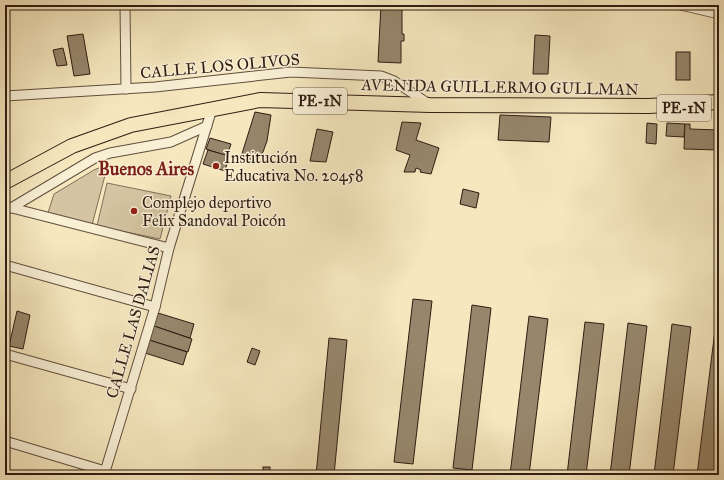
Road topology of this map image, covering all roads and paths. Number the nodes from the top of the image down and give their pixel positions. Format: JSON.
{"nodes":[{"id":1,"x":125,"y":5,"type":"edge"},
{"id":2,"x":681,"y":5,"type":"edge"},
{"id":3,"x":719,"y":14,"type":"edge"},
{"id":4,"x":126,"y":89,"type":"junction"},
{"id":5,"x":5,"y":96,"type":"edge"},
{"id":6,"x":719,"y":102,"type":"edge"},
{"id":7,"x":430,"y":105,"type":"junction"},
{"id":8,"x":649,"y":106,"type":"junction"},
{"id":9,"x":212,"y":109,"type":"junction"},
{"id":10,"x":719,"y":110,"type":"edge"},
{"id":11,"x":207,"y":126,"type":"junction"},
{"id":12,"x":5,"y":182,"type":"edge"},
{"id":13,"x":8,"y":207,"type":"edge"},
{"id":14,"x":169,"y":248,"type":"junction"},
{"id":15,"x":5,"y":265,"type":"edge"},
{"id":16,"x":155,"y":307,"type":"junction"},
{"id":17,"x":5,"y":354,"type":"edge"},
{"id":18,"x":131,"y":389,"type":"junction"},
{"id":19,"x":5,"y":441,"type":"edge"},
{"id":20,"x":105,"y":473,"type":"edge"}],
"edges":[{"from":1,"to":4,"type":"street"},
{"from":2,"to":3,"type":"street"},
{"from":4,"to":5,"type":"street","name":"CALLE LOS OLIVOS"},
{"from":4,"to":7,"type":"street","name":"CALLE LOS OLIVOS"},
{"from":6,"to":8,"type":"main road","name":"AVENIDA GUILLERMO GULLMAN","number":"PE-1N"},
{"from":7,"to":8,"type":"main road","name":"AVENIDA GUILLERMO GULLMAN","number":"PE-1N"},
{"from":7,"to":9,"type":"main road","name":"AVENIDA GUILLERMO GULLMAN","number":"PE-1N"},
{"from":8,"to":10,"type":"main road","name":"AVENIDA GUILLERMO GULLMAN","number":"PE-1N"},
{"from":9,"to":11,"type":"street","name":"CALLE LAS DALIAS"},
{"from":9,"to":12,"type":"main road","name":"AVENIDA GUILLERMO GULLMAN","number":"PE-1N"},
{"from":11,"to":13,"type":"street"},
{"from":11,"to":14,"type":"street","name":"CALLE LAS DALIAS"},
{"from":13,"to":14,"type":"street"},
{"from":14,"to":16,"type":"street","name":"CALLE LAS DALIAS"},
{"from":15,"to":16,"type":"street"},
{"from":16,"to":18,"type":"street","name":"CALLE LAS DALIAS"},
{"from":17,"to":18,"type":"street"},
{"from":18,"to":20,"type":"street","name":"CALLE LAS DALIAS"},
{"from":19,"to":20,"type":"street"}]}
